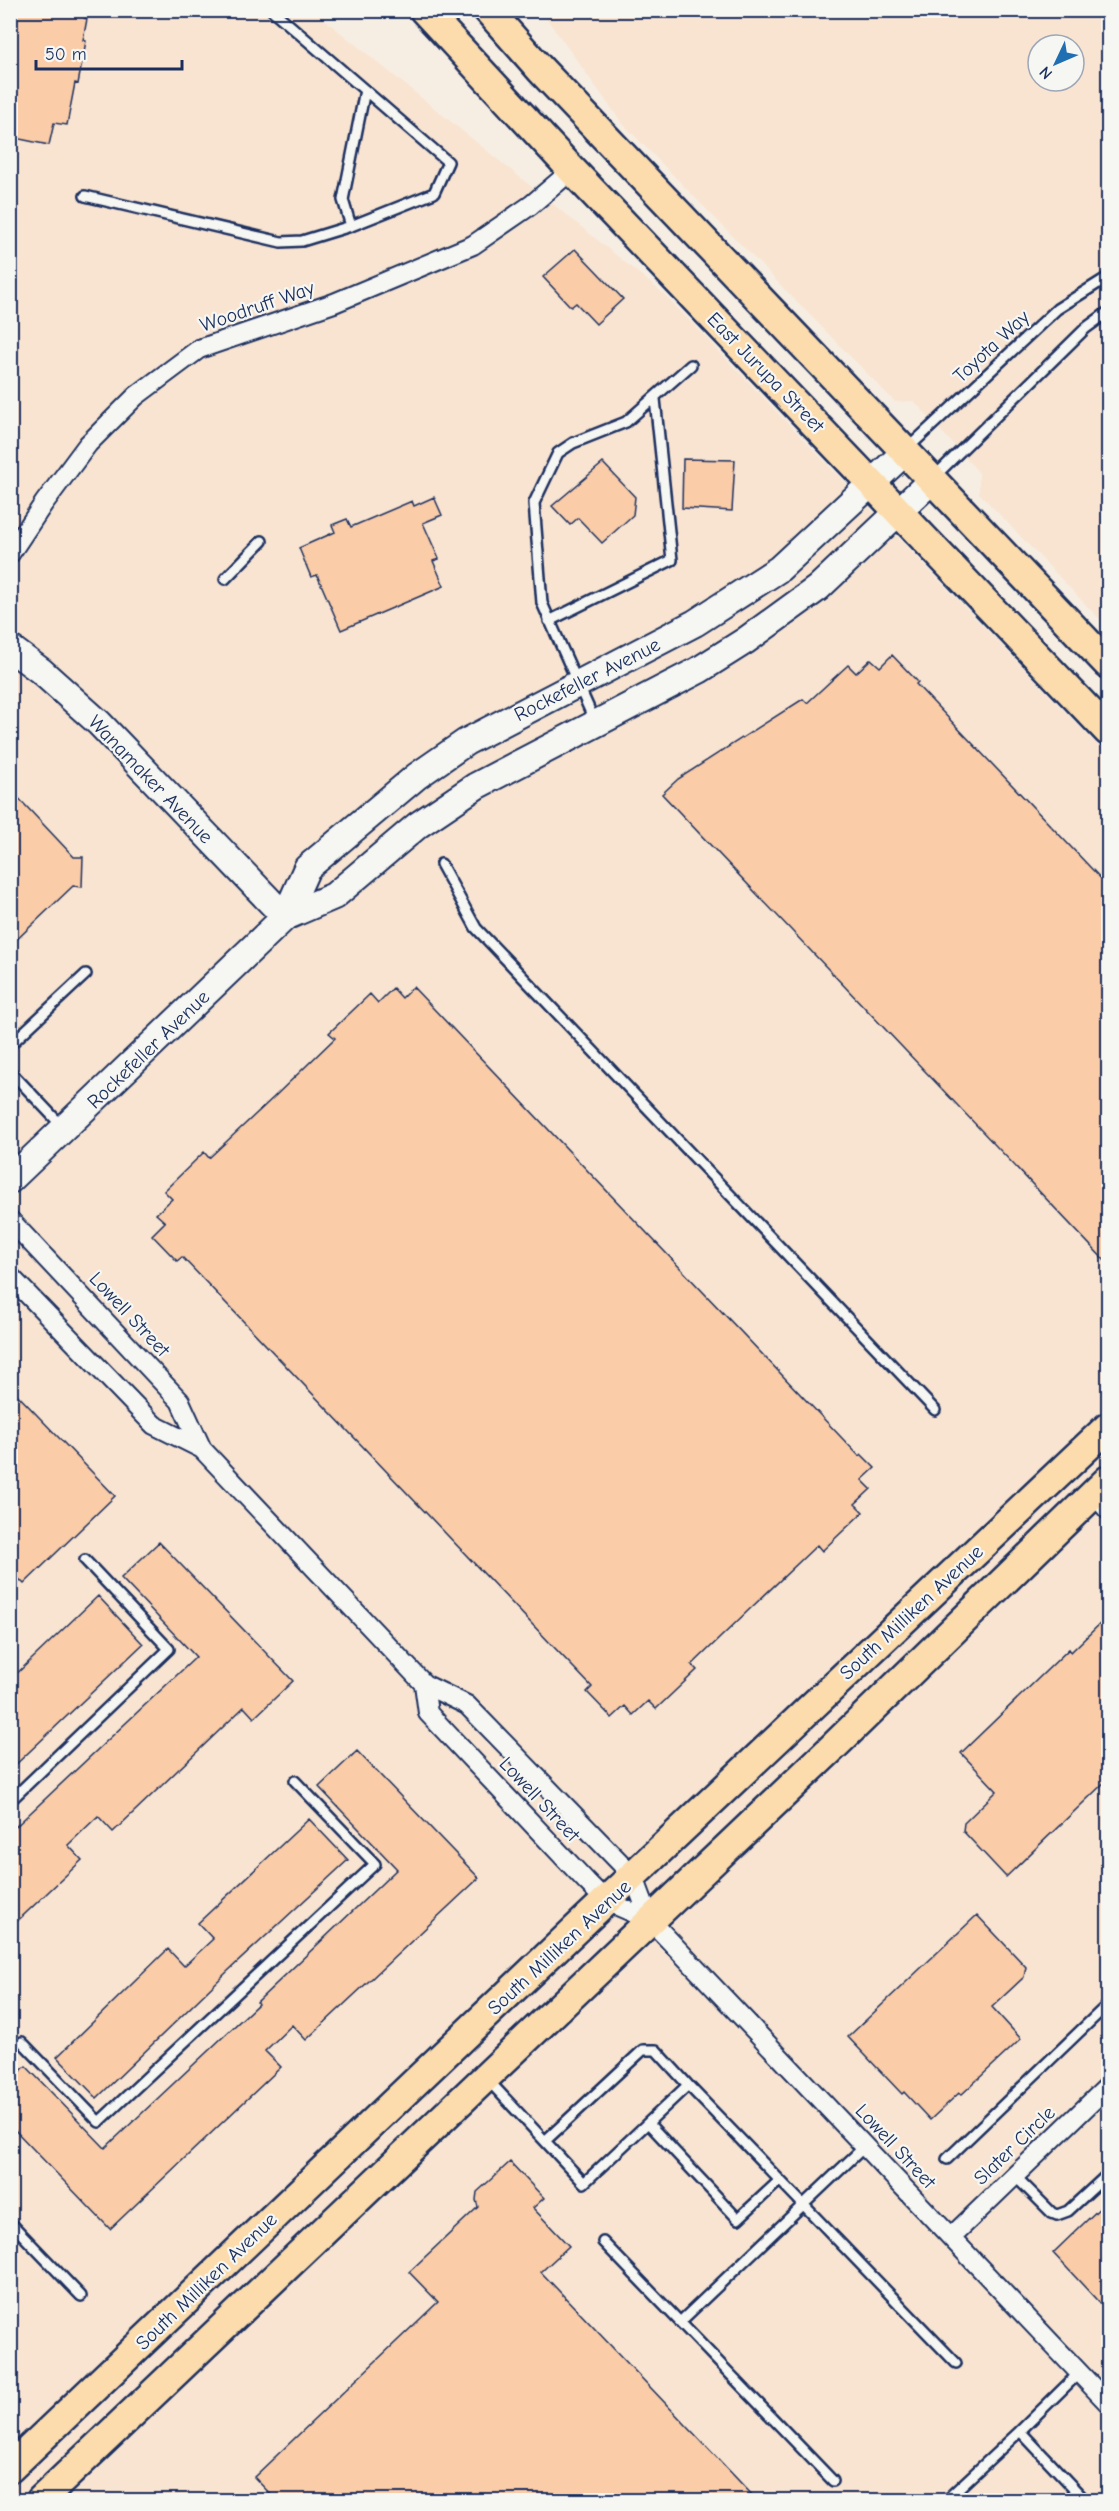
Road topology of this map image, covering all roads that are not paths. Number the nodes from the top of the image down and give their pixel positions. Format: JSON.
{"nodes":[{"id":1,"x":272,"y":10,"type":"edge"},
{"id":2,"x":424,"y":10,"type":"edge"},
{"id":3,"x":488,"y":10,"type":"edge"},
{"id":4,"x":365,"y":90,"type":"junction"},
{"id":5,"x":572,"y":170,"type":"junction"},
{"id":6,"x":85,"y":196,"type":"dead end"},
{"id":7,"x":351,"y":226,"type":"junction"},
{"id":8,"x":1108,"y":277,"type":"edge"},
{"id":9,"x":1108,"y":312,"type":"edge"},
{"id":10,"x":691,"y":365,"type":"dead end"},
{"id":11,"x":655,"y":399,"type":"junction"},
{"id":12,"x":905,"y":452,"type":"junction"},
{"id":13,"x":932,"y":480,"type":"junction"},
{"id":14,"x":872,"y":483,"type":"junction"},
{"id":15,"x":900,"y":512,"type":"junction"},
{"id":16,"x":262,"y":541,"type":"dead end"},
{"id":17,"x":10,"y":554,"type":"edge"},
{"id":18,"x":225,"y":579,"type":"dead end"},
{"id":19,"x":549,"y":621,"type":"junction"},
{"id":20,"x":10,"y":648,"type":"edge"},
{"id":21,"x":1108,"y":664,"type":"edge"},
{"id":22,"x":578,"y":686,"type":"junction"},
{"id":23,"x":595,"y":722,"type":"junction"},
{"id":24,"x":1108,"y":731,"type":"edge"},
{"id":25,"x":441,"y":864,"type":"dead end"},
{"id":26,"x":285,"y":917,"type":"junction"},
{"id":27,"x":86,"y":974,"type":"dead end"},
{"id":28,"x":10,"y":1045,"type":"edge"},
{"id":29,"x":10,"y":1071,"type":"edge"},
{"id":30,"x":64,"y":1128,"type":"junction"},
{"id":31,"x":10,"y":1180,"type":"edge"},
{"id":32,"x":10,"y":1220,"type":"edge"},
{"id":33,"x":10,"y":1276,"type":"edge"},
{"id":34,"x":935,"y":1410,"type":"dead end"},
{"id":35,"x":1108,"y":1427,"type":"edge"},
{"id":36,"x":202,"y":1449,"type":"junction"},
{"id":37,"x":1104,"y":1495,"type":"edge"},
{"id":38,"x":85,"y":1560,"type":"dead end"},
{"id":39,"x":424,"y":1684,"type":"junction"},
{"id":40,"x":295,"y":1782,"type":"dead end"},
{"id":41,"x":10,"y":1801,"type":"edge"},
{"id":42,"x":634,"y":1877,"type":"junction"},
{"id":43,"x":606,"y":1901,"type":"junction"},
{"id":44,"x":650,"y":1920,"type":"junction"},
{"id":45,"x":1108,"y":2010,"type":"edge"},
{"id":46,"x":22,"y":2042,"type":"dead end"},
{"id":47,"x":485,"y":2076,"type":"junction"},
{"id":48,"x":688,"y":2085,"type":"junction"},
{"id":49,"x":1108,"y":2086,"type":"edge"},
{"id":50,"x":648,"y":2123,"type":"junction"},
{"id":51,"x":545,"y":2141,"type":"junction"},
{"id":52,"x":865,"y":2146,"type":"junction"},
{"id":53,"x":947,"y":2159,"type":"dead end"},
{"id":54,"x":1108,"y":2174,"type":"edge"},
{"id":55,"x":1015,"y":2176,"type":"junction"},
{"id":56,"x":779,"y":2181,"type":"junction"},
{"id":57,"x":803,"y":2205,"type":"junction"},
{"id":58,"x":10,"y":2222,"type":"edge"},
{"id":59,"x":951,"y":2237,"type":"junction"},
{"id":60,"x":603,"y":2242,"type":"dead end"},
{"id":61,"x":81,"y":2296,"type":"dead end"},
{"id":62,"x":680,"y":2322,"type":"junction"},
{"id":63,"x":956,"y":2364,"type":"dead end"},
{"id":64,"x":1079,"y":2373,"type":"junction"},
{"id":65,"x":1108,"y":2403,"type":"edge"},
{"id":66,"x":1020,"y":2432,"type":"junction"},
{"id":67,"x":10,"y":2468,"type":"edge"},
{"id":68,"x":833,"y":2481,"type":"dead end"},
{"id":69,"x":41,"y":2500,"type":"edge"},
{"id":70,"x":946,"y":2500,"type":"edge"},
{"id":71,"x":1085,"y":2500,"type":"edge"}],
"edges":[{"from":1,"to":4,"type":"lane"},
{"from":2,"to":5,"type":"main road","name":"East Jurupa Street"},
{"from":3,"to":12,"type":"main road"},
{"from":4,"to":7,"type":"lane"},
{"from":4,"to":7,"type":"lane"},
{"from":5,"to":14,"type":"main road","name":"East Jurupa Street"},
{"from":5,"to":17,"type":"street","name":"Woodruff Way"},
{"from":6,"to":7,"type":"lane"},
{"from":8,"to":12,"type":"lane","name":"Toyota Way"},
{"from":9,"to":13,"type":"lane"},
{"from":10,"to":11,"type":"lane"},
{"from":11,"to":19,"type":"lane"},
{"from":11,"to":19,"type":"lane"},
{"from":12,"to":13,"type":"main road"},
{"from":12,"to":14,"type":"street","name":"Rockefeller Avenue"},
{"from":13,"to":15,"type":"street","name":"Rockefeller Avenue"},
{"from":13,"to":21,"type":"main road"},
{"from":14,"to":15,"type":"main road","name":"East Jurupa Street"},
{"from":14,"to":22,"type":"street","name":"Rockefeller Avenue"},
{"from":15,"to":23,"type":"street","name":"Rockefeller Avenue"},
{"from":15,"to":24,"type":"main road","name":"East Jurupa Street"},
{"from":16,"to":18,"type":"lane"},
{"from":19,"to":22,"type":"lane"},
{"from":20,"to":26,"type":"street","name":"Wanamaker Avenue"},
{"from":22,"to":23,"type":"lane"},
{"from":22,"to":26,"type":"street","name":"Rockefeller Avenue"},
{"from":23,"to":26,"type":"street","name":"Rockefeller Avenue"},
{"from":25,"to":34,"type":"lane"},
{"from":26,"to":30,"type":"street","name":"Rockefeller Avenue"},
{"from":27,"to":28,"type":"lane"},
{"from":29,"to":30,"type":"lane"},
{"from":30,"to":31,"type":"street","name":"Rockefeller Avenue"},
{"from":32,"to":36,"type":"street","name":"Lowell Street"},
{"from":33,"to":36,"type":"street","name":"Lowell Street"},
{"from":35,"to":42,"type":"main road","name":"South Milliken Avenue"},
{"from":36,"to":39,"type":"street","name":"Lowell Street"},
{"from":37,"to":44,"type":"main road","name":"South Milliken Avenue"},
{"from":38,"to":41,"type":"lane"},
{"from":39,"to":42,"type":"street","name":"Lowell Street"},
{"from":39,"to":43,"type":"street","name":"Lowell Street"},
{"from":40,"to":46,"type":"lane"},
{"from":42,"to":43,"type":"main road","name":"South Milliken Avenue"},
{"from":42,"to":44,"type":"street","name":"Lowell Street"},
{"from":43,"to":44,"type":"street","name":"Lowell Street"},
{"from":43,"to":67,"type":"main road","name":"South Milliken Avenue"},
{"from":44,"to":47,"type":"main road","name":"South Milliken Avenue"},
{"from":44,"to":52,"type":"street","name":"Lowell Street"},
{"from":45,"to":53,"type":"lane"},
{"from":47,"to":51,"type":"lane"},
{"from":47,"to":69,"type":"main road","name":"South Milliken Avenue"},
{"from":48,"to":50,"type":"lane"},
{"from":48,"to":51,"type":"lane"},
{"from":48,"to":56,"type":"lane"},
{"from":49,"to":55,"type":"street","name":"Slater Circle"},
{"from":50,"to":51,"type":"lane"},
{"from":50,"to":56,"type":"lane"},
{"from":52,"to":57,"type":"lane"},
{"from":52,"to":59,"type":"street","name":"Lowell Street"},
{"from":54,"to":55,"type":"lane"},
{"from":55,"to":59,"type":"street","name":"Slater Circle"},
{"from":56,"to":57,"type":"lane"},
{"from":57,"to":62,"type":"lane"},
{"from":57,"to":63,"type":"lane"},
{"from":58,"to":61,"type":"lane"},
{"from":59,"to":64,"type":"street","name":"Lowell Street"},
{"from":60,"to":62,"type":"lane"},
{"from":62,"to":68,"type":"lane"},
{"from":64,"to":65,"type":"street","name":"Lowell Street"},
{"from":64,"to":66,"type":"lane"},
{"from":66,"to":70,"type":"lane"},
{"from":66,"to":71,"type":"lane"}]}
